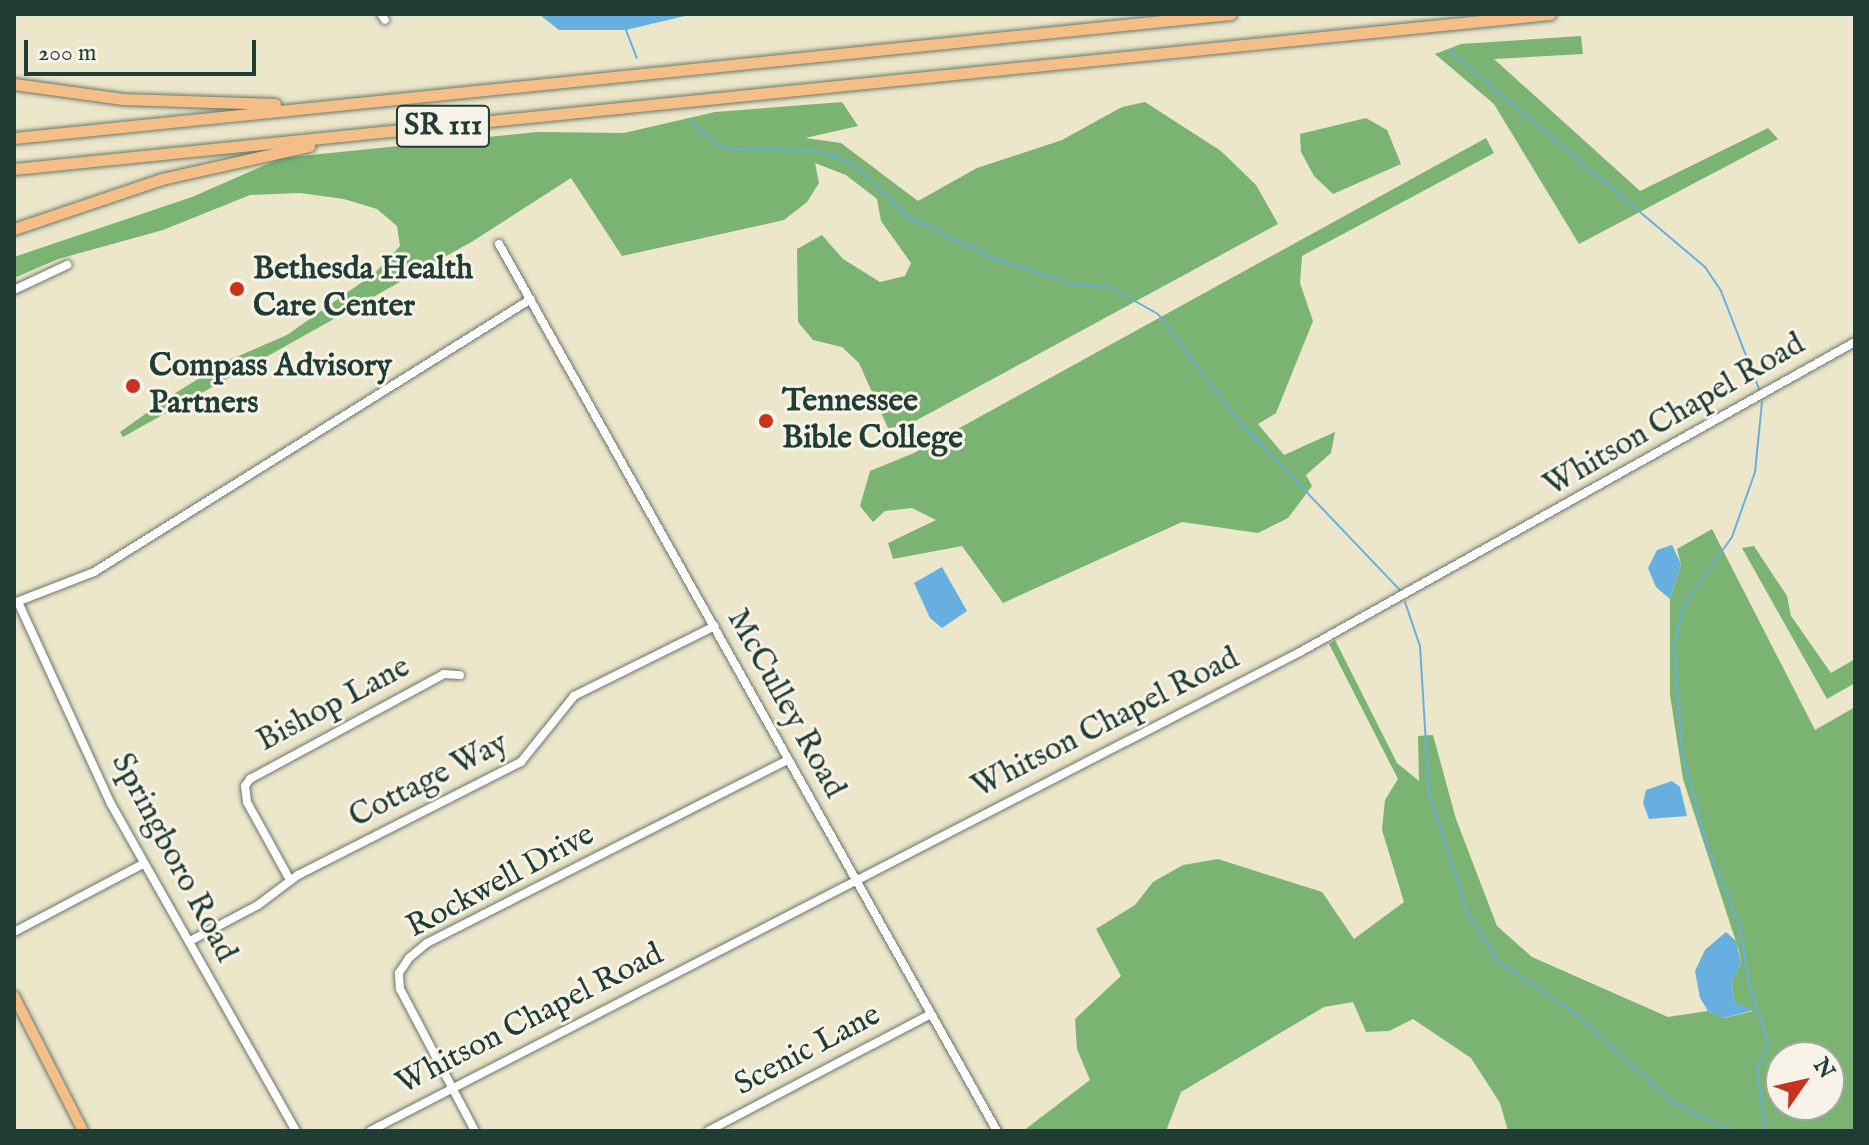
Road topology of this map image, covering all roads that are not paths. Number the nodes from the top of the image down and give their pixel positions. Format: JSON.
{"nodes":[{"id":1,"x":1231,"y":14,"type":"edge"},
{"id":2,"x":1550,"y":14,"type":"edge"},
{"id":3,"x":14,"y":84,"type":"edge"},
{"id":4,"x":343,"y":103,"type":"junction"},
{"id":5,"x":382,"y":132,"type":"junction"},
{"id":6,"x":14,"y":138,"type":"edge"},
{"id":7,"x":14,"y":169,"type":"edge"},
{"id":8,"x":14,"y":229,"type":"edge"},
{"id":9,"x":499,"y":244,"type":"dead end"},
{"id":10,"x":67,"y":265,"type":"dead end"},
{"id":11,"x":14,"y":290,"type":"edge"},
{"id":12,"x":531,"y":299,"type":"junction"},
{"id":13,"x":1855,"y":342,"type":"edge"},
{"id":14,"x":16,"y":603,"type":"edge"},
{"id":15,"x":715,"y":626,"type":"junction"},
{"id":16,"x":460,"y":675,"type":"dead end"},
{"id":17,"x":788,"y":760,"type":"junction"},
{"id":18,"x":143,"y":864,"type":"junction"},
{"id":19,"x":290,"y":880,"type":"junction"},
{"id":20,"x":853,"y":880,"type":"junction"},
{"id":21,"x":14,"y":932,"type":"edge"},
{"id":22,"x":190,"y":941,"type":"junction"},
{"id":23,"x":14,"y":996,"type":"edge"},
{"id":24,"x":931,"y":1014,"type":"junction"},
{"id":25,"x":451,"y":1088,"type":"junction"},
{"id":26,"x":83,"y":1131,"type":"edge"},
{"id":27,"x":296,"y":1131,"type":"edge"},
{"id":28,"x":370,"y":1131,"type":"edge"},
{"id":29,"x":475,"y":1131,"type":"edge"},
{"id":30,"x":708,"y":1131,"type":"edge"},
{"id":31,"x":997,"y":1131,"type":"edge"}],
"edges":[{"from":1,"to":4,"type":"highway","number":"SR 111"},
{"from":2,"to":5,"type":"highway","number":"SR 111"},
{"from":3,"to":4,"type":"highway"},
{"from":4,"to":6,"type":"highway","number":"SR 111"},
{"from":5,"to":7,"type":"highway","number":"SR 111"},
{"from":5,"to":8,"type":"highway"},
{"from":9,"to":12,"type":"street","name":"McCulley Road"},
{"from":10,"to":11,"type":"street"},
{"from":12,"to":14,"type":"street"},
{"from":12,"to":15,"type":"street","name":"McCulley Road"},
{"from":13,"to":20,"type":"street","name":"Whitson Chapel Road"},
{"from":14,"to":18,"type":"street","name":"Springboro Road"},
{"from":15,"to":17,"type":"street","name":"McCulley Road"},
{"from":15,"to":19,"type":"street","name":"Cottage Way"},
{"from":16,"to":19,"type":"street","name":"Bishop Lane"},
{"from":17,"to":20,"type":"street","name":"McCulley Road"},
{"from":17,"to":25,"type":"street","name":"Rockwell Drive"},
{"from":18,"to":21,"type":"street"},
{"from":18,"to":22,"type":"street","name":"Springboro Road"},
{"from":19,"to":22,"type":"street","name":"Cottage Way"},
{"from":20,"to":24,"type":"street","name":"McCulley Road"},
{"from":20,"to":25,"type":"street","name":"Whitson Chapel Road"},
{"from":22,"to":27,"type":"street","name":"Springboro Road"},
{"from":23,"to":26,"type":"main road"},
{"from":24,"to":30,"type":"street","name":"Scenic Lane"},
{"from":24,"to":31,"type":"street","name":"McCulley Road"},
{"from":25,"to":28,"type":"street","name":"Whitson Chapel Road"},
{"from":25,"to":29,"type":"street","name":"Rockwell Drive"}]}
